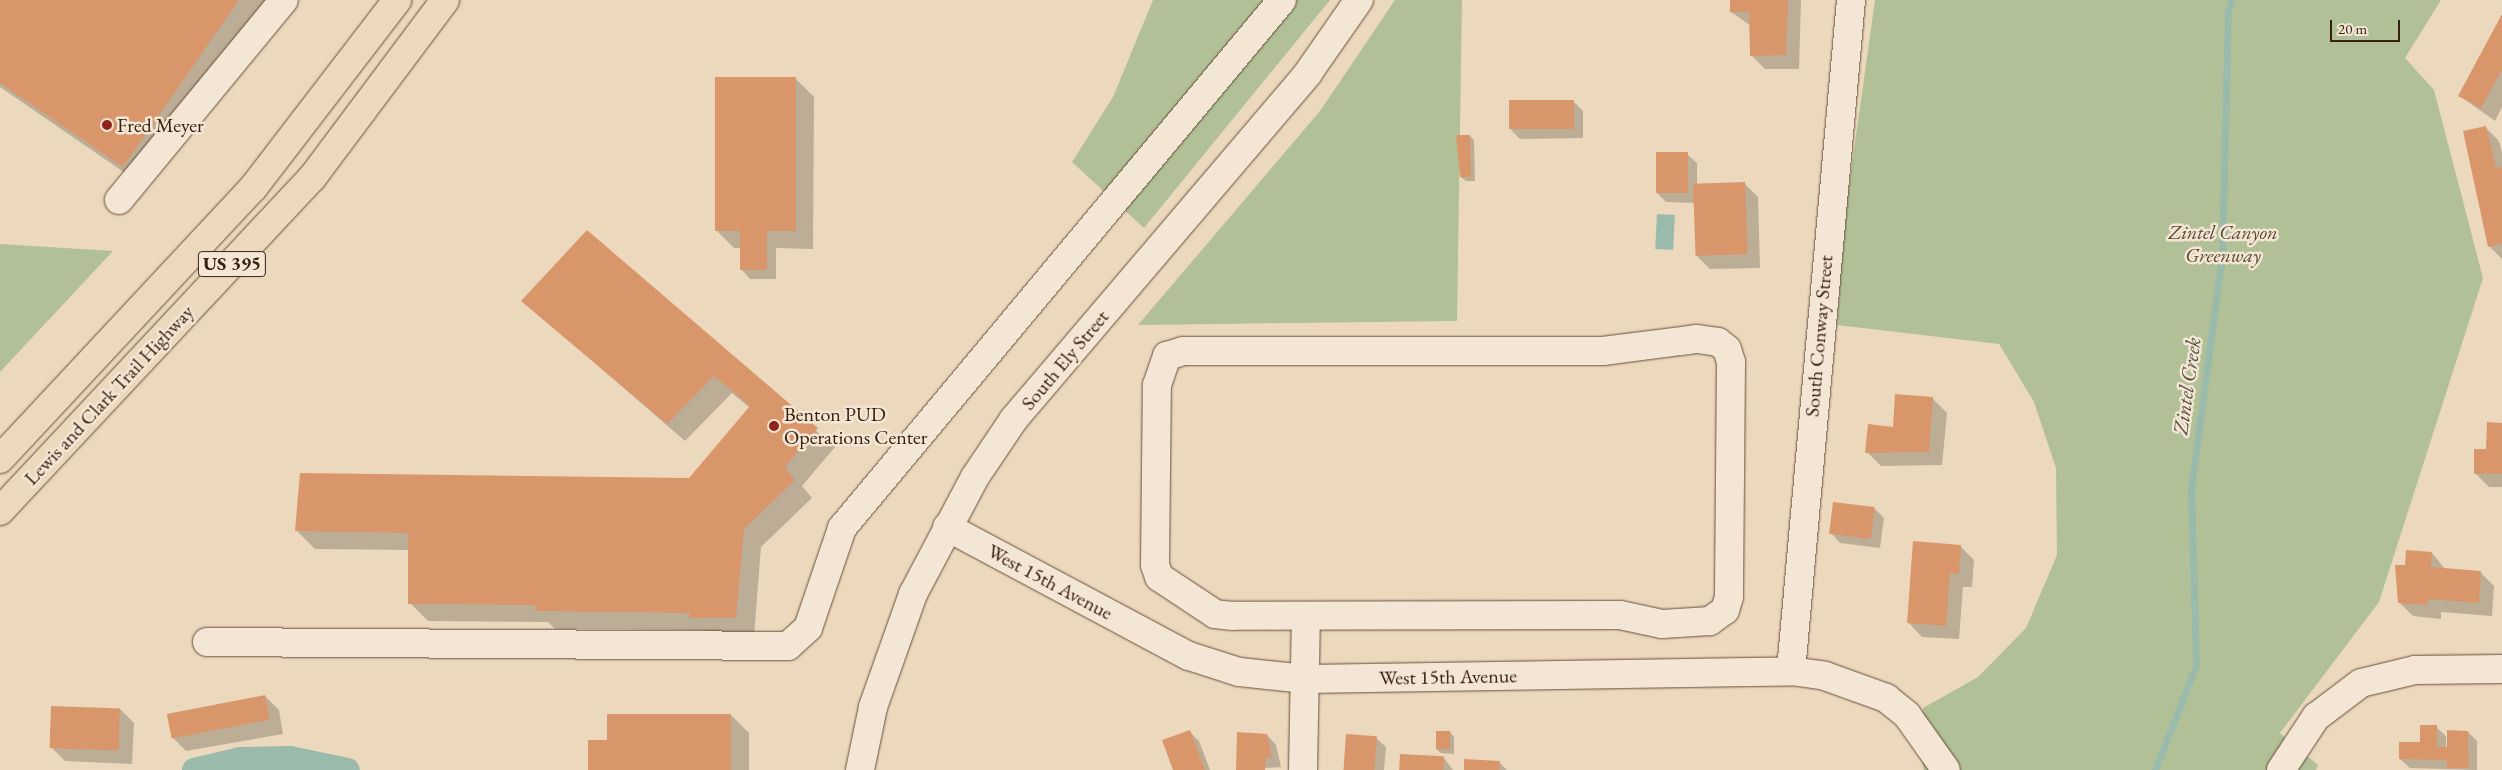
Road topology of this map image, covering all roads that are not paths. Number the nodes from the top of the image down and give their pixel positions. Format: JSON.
{"nodes":[{"id":1,"x":284,"y":0,"type":"edge"},
{"id":2,"x":397,"y":0,"type":"edge"},
{"id":3,"x":444,"y":0,"type":"edge"},
{"id":4,"x":1282,"y":0,"type":"edge"},
{"id":5,"x":1359,"y":0,"type":"edge"},
{"id":6,"x":1851,"y":0,"type":"edge"},
{"id":7,"x":119,"y":200,"type":"dead end"},
{"id":8,"x":0,"y":459,"type":"edge"},
{"id":9,"x":0,"y":511,"type":"edge"},
{"id":10,"x":947,"y":527,"type":"junction"},
{"id":11,"x":1306,"y":618,"type":"junction"},
{"id":12,"x":207,"y":642,"type":"dead end"},
{"id":13,"x":2502,"y":669,"type":"edge"},
{"id":14,"x":1790,"y":671,"type":"junction"},
{"id":15,"x":1306,"y":679,"type":"junction"},
{"id":16,"x":860,"y":770,"type":"edge"},
{"id":17,"x":1303,"y":770,"type":"edge"},
{"id":18,"x":1946,"y":770,"type":"edge"},
{"id":19,"x":2282,"y":770,"type":"edge"}],
"edges":[{"from":1,"to":7,"type":"street"},
{"from":2,"to":8,"type":"highway","name":"Lewis and Clark Trail Highway","number":"US 395"},
{"from":3,"to":9,"type":"highway","name":"Lewis and Clark Trail Highway","number":"US 395"},
{"from":4,"to":12,"type":"street"},
{"from":5,"to":10,"type":"street","name":"South Ely Street"},
{"from":6,"to":14,"type":"street","name":"South Conway Street"},
{"from":10,"to":15,"type":"street","name":"West 15th Avenue"},
{"from":10,"to":16,"type":"street","name":"South Ely Street"},
{"from":11,"to":11,"type":"street"},
{"from":11,"to":15,"type":"street"},
{"from":13,"to":19,"type":"street"},
{"from":14,"to":15,"type":"street","name":"West 15th Avenue"},
{"from":14,"to":18,"type":"street","name":"West 15th Avenue"},
{"from":15,"to":17,"type":"street"}]}
